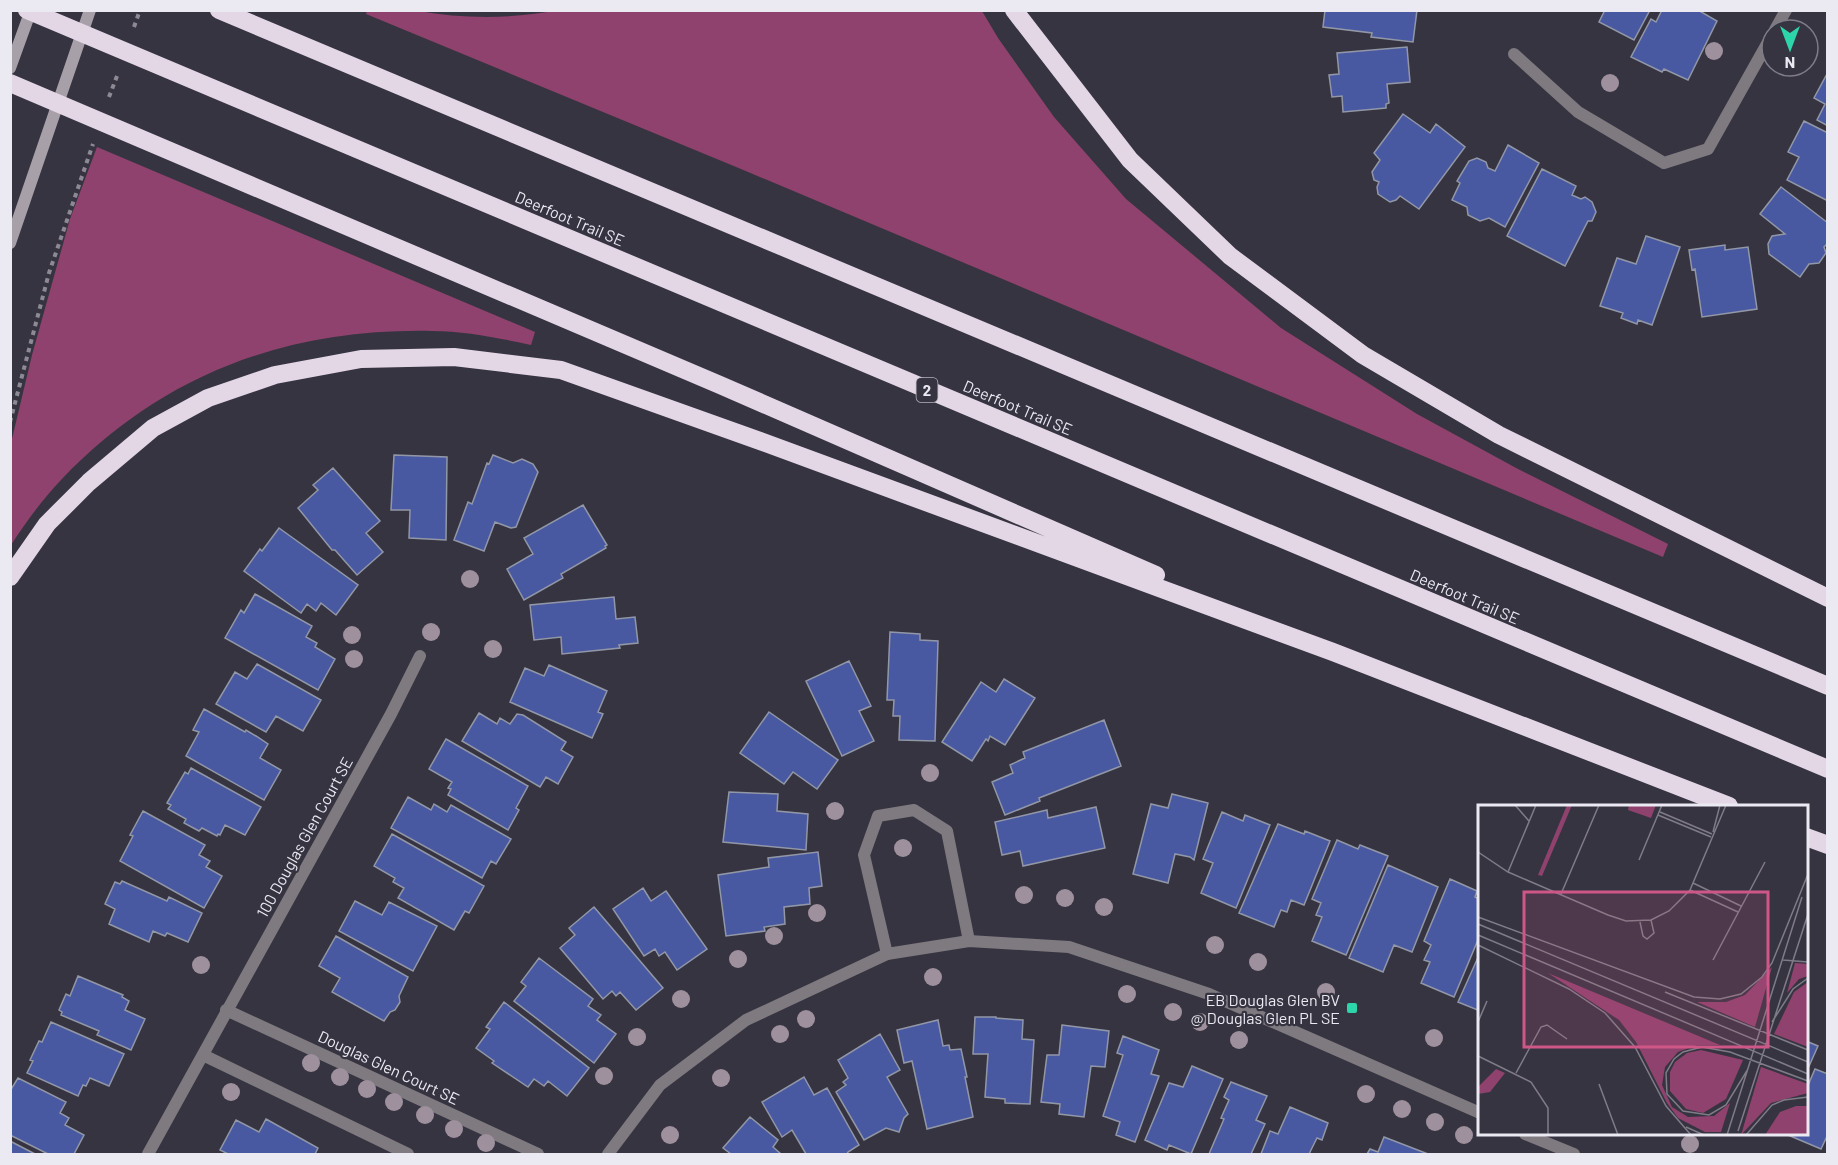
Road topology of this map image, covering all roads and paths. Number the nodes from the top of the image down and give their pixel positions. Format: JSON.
{"nodes":[{"id":1,"x":29,"y":10,"type":"edge"},
{"id":2,"x":90,"y":10,"type":"edge"},
{"id":3,"x":219,"y":10,"type":"edge"},
{"id":4,"x":1014,"y":10,"type":"edge"},
{"id":5,"x":1514,"y":54,"type":"dead end"},
{"id":6,"x":1760,"y":56,"type":"edge"},
{"id":7,"x":10,"y":68,"type":"edge"},
{"id":8,"x":10,"y":83,"type":"edge"},
{"id":9,"x":67,"y":218,"type":"dead end"},
{"id":10,"x":10,"y":243,"type":"edge"},
{"id":11,"x":10,"y":422,"type":"edge"},
{"id":12,"x":10,"y":577,"type":"edge"},
{"id":13,"x":1827,"y":598,"type":"edge"},
{"id":14,"x":1333,"y":652,"type":"junction"},
{"id":15,"x":420,"y":656,"type":"dead end"},
{"id":16,"x":1827,"y":686,"type":"edge"},
{"id":17,"x":1827,"y":769,"type":"edge"},
{"id":18,"x":1724,"y":805,"type":"edge"},
{"id":19,"x":1808,"y":838,"type":"edge"},
{"id":20,"x":1827,"y":845,"type":"edge"},
{"id":21,"x":969,"y":941,"type":"junction"},
{"id":22,"x":887,"y":954,"type":"junction"},
{"id":23,"x":226,"y":1010,"type":"junction"},
{"id":24,"x":203,"y":1055,"type":"junction"},
{"id":25,"x":1478,"y":1113,"type":"edge"},
{"id":26,"x":1527,"y":1135,"type":"edge"},
{"id":27,"x":1557,"y":1151,"type":"edge"},
{"id":28,"x":148,"y":1155,"type":"edge"},
{"id":29,"x":408,"y":1155,"type":"edge"},
{"id":30,"x":538,"y":1155,"type":"edge"},
{"id":31,"x":608,"y":1155,"type":"edge"},
{"id":32,"x":1574,"y":1155,"type":"edge"}],
"edges":[{"from":1,"to":7,"type":"main road"},
{"from":1,"to":17,"type":"highway","name":"Deerfoot Trail SE","number":"2"},
{"from":2,"to":10,"type":"main road"},
{"from":3,"to":16,"type":"highway"},
{"from":4,"to":13,"type":"highway"},
{"from":5,"to":6,"type":"street"},
{"from":8,"to":14,"type":"highway"},
{"from":9,"to":11,"type":"path"},
{"from":12,"to":14,"type":"highway"},
{"from":14,"to":18,"type":"highway"},
{"from":15,"to":23,"type":"street","name":"100 Douglas Glen Court SE"},
{"from":19,"to":20,"type":"highway"},
{"from":21,"to":22,"type":"street"},
{"from":21,"to":22,"type":"street"},
{"from":21,"to":25,"type":"street"},
{"from":22,"to":31,"type":"street"},
{"from":23,"to":24,"type":"street","name":"100 Douglas Glen Court SE"},
{"from":23,"to":30,"type":"street","name":"Douglas Glen Court SE"},
{"from":24,"to":28,"type":"street","name":"100 Douglas Glen Court SE"},
{"from":24,"to":29,"type":"street"},
{"from":26,"to":27,"type":"street"},
{"from":27,"to":32,"type":"street"}]}
